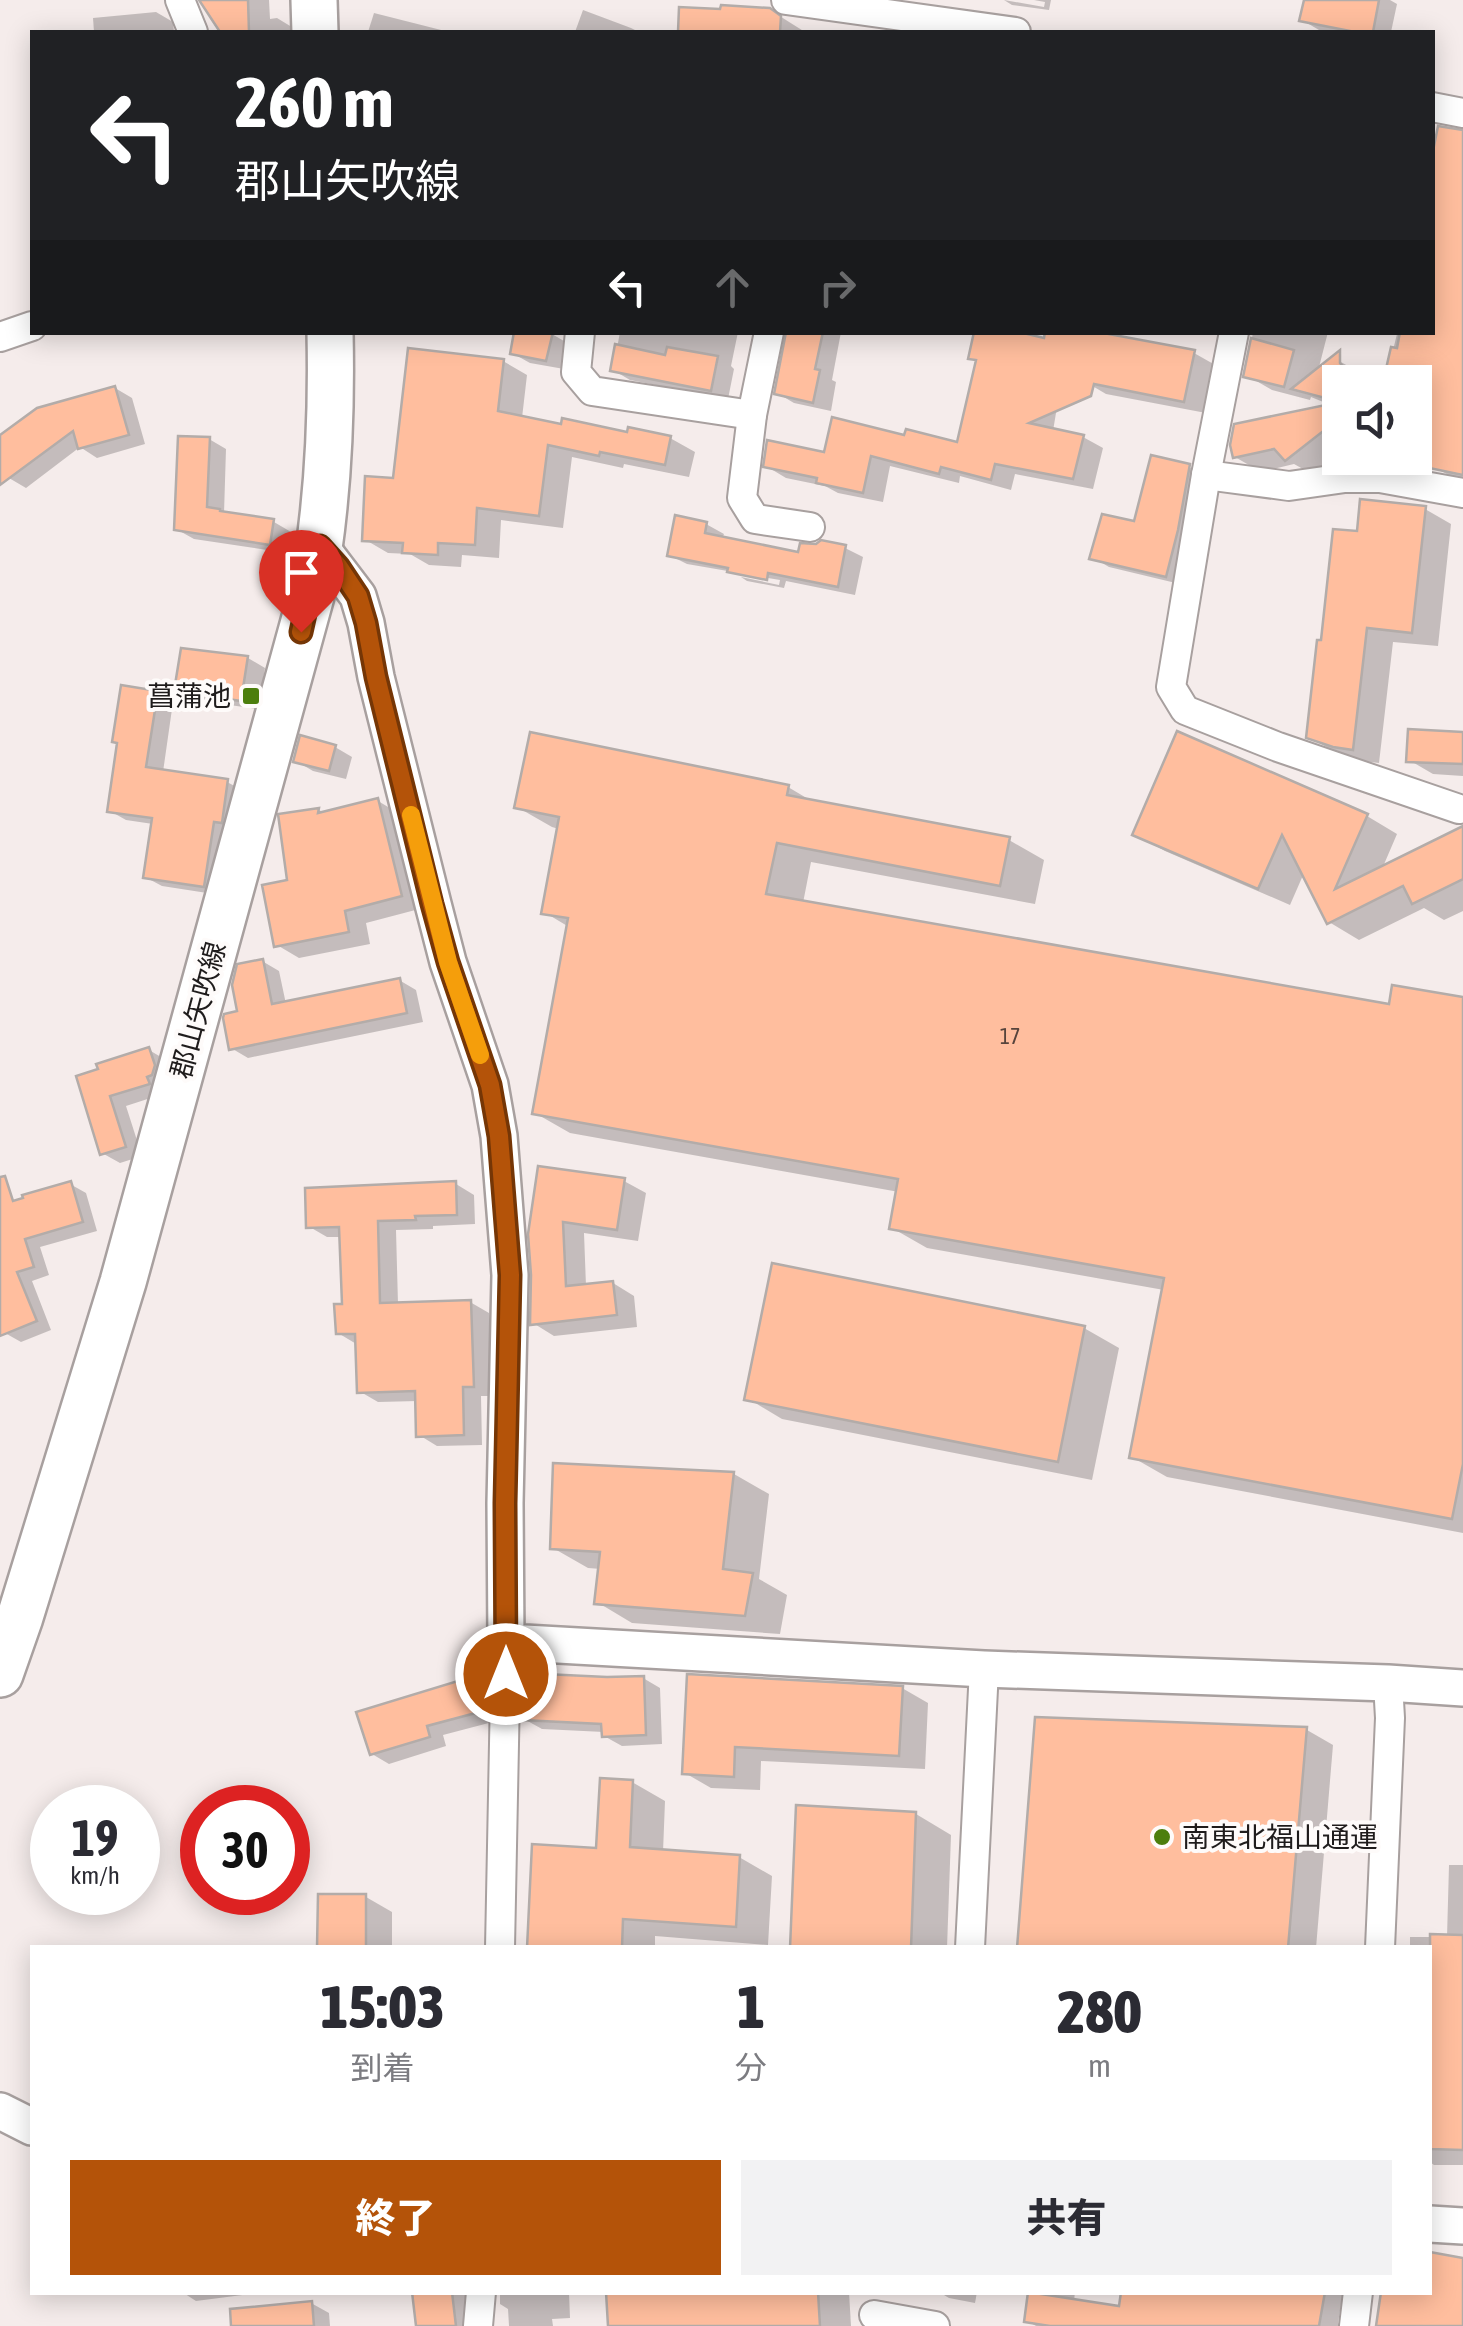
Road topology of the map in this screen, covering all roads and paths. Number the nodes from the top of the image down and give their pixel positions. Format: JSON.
{"nodes":[{"id":1,"x":180,"y":0,"type":"edge"},
{"id":2,"x":314,"y":0,"type":"edge"},
{"id":3,"x":786,"y":0,"type":"edge"},
{"id":4,"x":192,"y":30,"type":"edge"},
{"id":5,"x":315,"y":30,"type":"edge"},
{"id":6,"x":1002,"y":30,"type":"edge"},
{"id":7,"x":1435,"y":108,"type":"edge"},
{"id":8,"x":1463,"y":113,"type":"edge"},
{"id":9,"x":30,"y":327,"type":"edge"},
{"id":10,"x":330,"y":335,"type":"edge"},
{"id":11,"x":580,"y":335,"type":"edge"},
{"id":12,"x":768,"y":335,"type":"edge"},
{"id":13,"x":1233,"y":335,"type":"edge"},
{"id":14,"x":0,"y":336,"type":"edge"},
{"id":15,"x":752,"y":415,"type":"junction"},
{"id":16,"x":1206,"y":475,"type":"junction"},
{"id":17,"x":1463,"y":494,"type":"edge"},
{"id":18,"x":810,"y":527,"type":"dead end"},
{"id":19,"x":320,"y":546,"type":"junction"},
{"id":20,"x":1459,"y":808,"type":"dead end"},
{"id":21,"x":506,"y":1642,"type":"junction"},
{"id":22,"x":984,"y":1669,"type":"junction"},
{"id":23,"x":0,"y":1674,"type":"edge"},
{"id":24,"x":1388,"y":1683,"type":"junction"},
{"id":25,"x":1463,"y":1688,"type":"edge"},
{"id":26,"x":500,"y":1945,"type":"edge"},
{"id":27,"x":970,"y":1945,"type":"edge"},
{"id":28,"x":1380,"y":1945,"type":"edge"},
{"id":29,"x":0,"y":2111,"type":"edge"},
{"id":30,"x":30,"y":2126,"type":"edge"},
{"id":31,"x":1432,"y":2224,"type":"edge"},
{"id":32,"x":1463,"y":2226,"type":"edge"},
{"id":33,"x":482,"y":2295,"type":"edge"},
{"id":34,"x":1358,"y":2295,"type":"edge"},
{"id":35,"x":878,"y":2311,"type":"edge"},
{"id":36,"x":478,"y":2326,"type":"edge"},
{"id":37,"x":935,"y":2326,"type":"edge"},
{"id":38,"x":1354,"y":2326,"type":"edge"}],
"edges":[{"from":1,"to":4,"type":"street"},
{"from":2,"to":5,"type":"main road"},
{"from":3,"to":6,"type":"street"},
{"from":7,"to":8,"type":"street"},
{"from":9,"to":14,"type":"street"},
{"from":10,"to":19,"type":"main road","name":"郡山矢吹線"},
{"from":11,"to":15,"type":"street"},
{"from":12,"to":15,"type":"street"},
{"from":13,"to":16,"type":"street"},
{"from":15,"to":18,"type":"street"},
{"from":16,"to":17,"type":"street"},
{"from":16,"to":20,"type":"street"},
{"from":19,"to":21,"type":"street"},
{"from":19,"to":23,"type":"main road","name":"郡山矢吹線"},
{"from":21,"to":22,"type":"street"},
{"from":21,"to":26,"type":"street"},
{"from":22,"to":24,"type":"street"},
{"from":22,"to":27,"type":"street"},
{"from":24,"to":25,"type":"street"},
{"from":24,"to":28,"type":"street"},
{"from":29,"to":30,"type":"street"},
{"from":31,"to":32,"type":"street"},
{"from":33,"to":36,"type":"street"},
{"from":34,"to":38,"type":"street"},
{"from":35,"to":37,"type":"street"}]}
